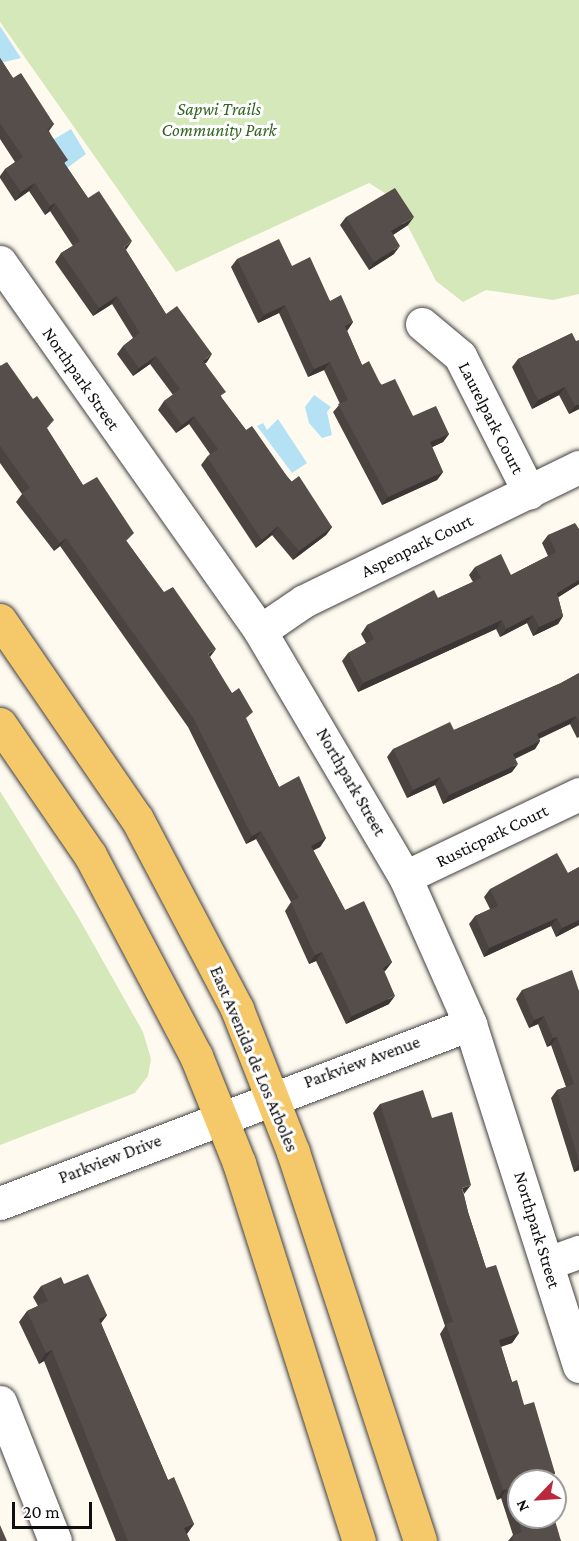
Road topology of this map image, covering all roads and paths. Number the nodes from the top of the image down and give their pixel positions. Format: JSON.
{"nodes":[{"id":1,"x":0,"y":262,"type":"edge"},
{"id":2,"x":422,"y":324,"type":"dead end"},
{"id":3,"x":579,"y":467,"type":"edge"},
{"id":4,"x":529,"y":492,"type":"junction"},
{"id":5,"x":0,"y":620,"type":"edge"},
{"id":6,"x":260,"y":631,"type":"junction"},
{"id":7,"x":0,"y":724,"type":"edge"},
{"id":8,"x":579,"y":794,"type":"edge"},
{"id":9,"x":405,"y":877,"type":"junction"},
{"id":10,"x":470,"y":1024,"type":"junction"},
{"id":11,"x":273,"y":1096,"type":"junction"},
{"id":12,"x":221,"y":1117,"type":"junction"},
{"id":13,"x":0,"y":1203,"type":"edge"},
{"id":14,"x":579,"y":1252,"type":"edge"},
{"id":15,"x":548,"y":1263,"type":"junction"},
{"id":16,"x":579,"y":1366,"type":"edge"},
{"id":17,"x":0,"y":1402,"type":"edge"},
{"id":18,"x":55,"y":1541,"type":"edge"},
{"id":19,"x":359,"y":1541,"type":"edge"},
{"id":20,"x":420,"y":1541,"type":"edge"}],
"edges":[{"from":1,"to":6,"type":"street","name":"Northpark Street"},
{"from":2,"to":4,"type":"street","name":"Laurelpark Court"},
{"from":3,"to":4,"type":"street","name":"Aspenpark Court"},
{"from":4,"to":6,"type":"street","name":"Aspenpark Court"},
{"from":5,"to":11,"type":"main road","name":"East Avenida de Los Arboles"},
{"from":6,"to":9,"type":"street","name":"Northpark Street"},
{"from":7,"to":12,"type":"main road"},
{"from":8,"to":9,"type":"street","name":"Rusticpark Court"},
{"from":9,"to":10,"type":"street","name":"Northpark Street"},
{"from":10,"to":11,"type":"street","name":"Parkview Avenue"},
{"from":10,"to":15,"type":"street","name":"Northpark Street"},
{"from":11,"to":12,"type":"street","name":"Parkview Avenue"},
{"from":11,"to":20,"type":"main road","name":"East Avenida de Los Arboles"},
{"from":12,"to":13,"type":"street","name":"Parkview Drive"},
{"from":12,"to":19,"type":"main road"},
{"from":14,"to":15,"type":"street"},
{"from":15,"to":16,"type":"street","name":"Northpark Street"},
{"from":17,"to":18,"type":"street"}]}
